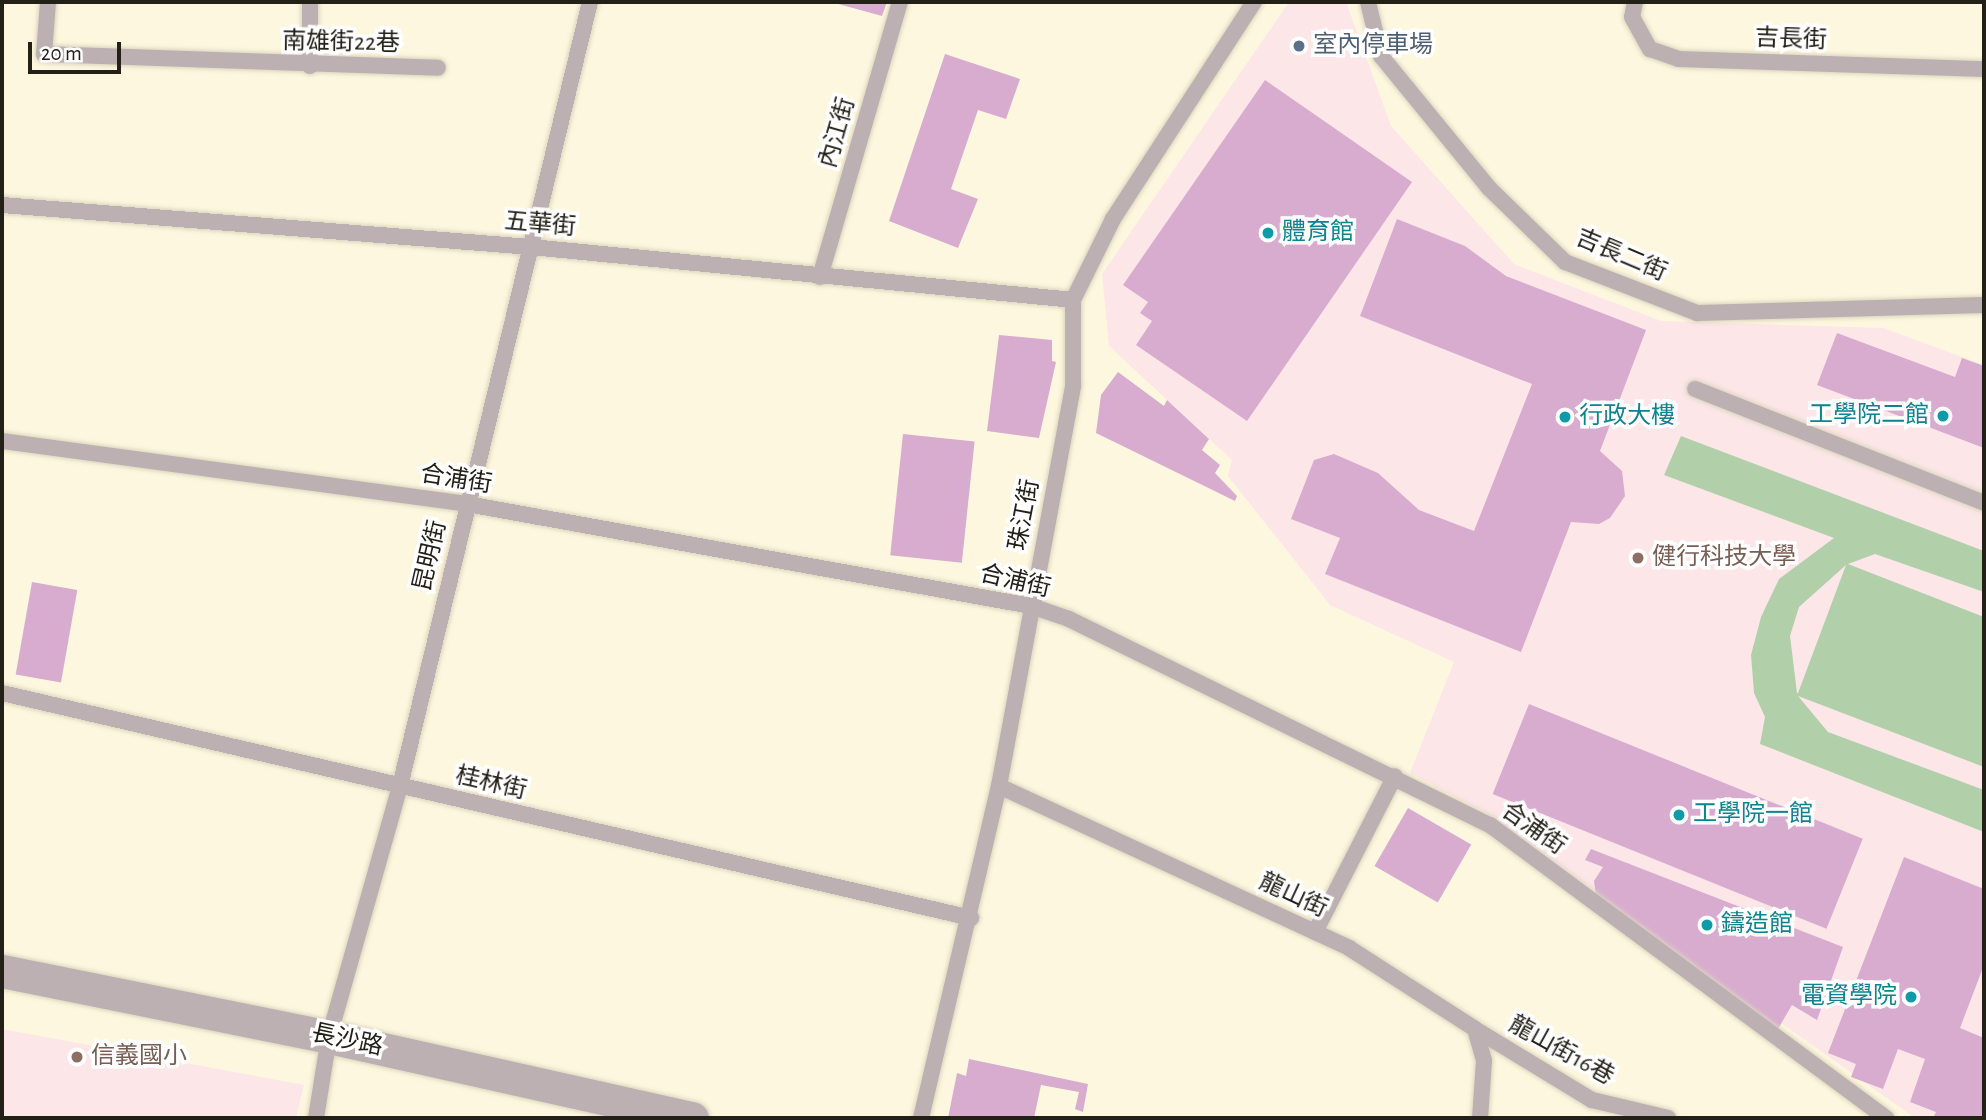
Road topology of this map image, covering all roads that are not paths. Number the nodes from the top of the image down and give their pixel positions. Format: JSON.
{"nodes":[{"id":1,"x":48,"y":2,"type":"edge"},
{"id":2,"x":310,"y":2,"type":"edge"},
{"id":3,"x":590,"y":2,"type":"edge"},
{"id":4,"x":900,"y":2,"type":"edge"},
{"id":5,"x":1254,"y":2,"type":"edge"},
{"id":6,"x":1368,"y":2,"type":"edge"},
{"id":7,"x":1635,"y":2,"type":"edge"},
{"id":8,"x":310,"y":66,"type":"junction"},
{"id":9,"x":438,"y":68,"type":"dead end"},
{"id":10,"x":1984,"y":69,"type":"edge"},
{"id":11,"x":2,"y":205,"type":"edge"},
{"id":12,"x":530,"y":247,"type":"junction"},
{"id":13,"x":820,"y":277,"type":"junction"},
{"id":14,"x":1073,"y":300,"type":"junction"},
{"id":15,"x":1984,"y":305,"type":"edge"},
{"id":16,"x":1695,"y":389,"type":"dead end"},
{"id":17,"x":2,"y":441,"type":"edge"},
{"id":18,"x":1984,"y":503,"type":"edge"},
{"id":19,"x":467,"y":504,"type":"junction"},
{"id":20,"x":1031,"y":606,"type":"junction"},
{"id":21,"x":2,"y":693,"type":"edge"},
{"id":22,"x":1395,"y":776,"type":"junction"},
{"id":23,"x":400,"y":786,"type":"junction"},
{"id":24,"x":999,"y":786,"type":"junction"},
{"id":25,"x":971,"y":918,"type":"junction"},
{"id":26,"x":1315,"y":932,"type":"junction"},
{"id":27,"x":2,"y":971,"type":"edge"},
{"id":28,"x":1475,"y":1029,"type":"junction"},
{"id":29,"x":329,"y":1037,"type":"junction"},
{"id":30,"x":316,"y":1118,"type":"edge"},
{"id":31,"x":692,"y":1118,"type":"edge"},
{"id":32,"x":921,"y":1118,"type":"edge"},
{"id":33,"x":1480,"y":1118,"type":"edge"},
{"id":34,"x":1668,"y":1118,"type":"edge"},
{"id":35,"x":1886,"y":1118,"type":"edge"}],
"edges":[{"from":1,"to":8,"type":"lane","name":"南雄街22巷"},
{"from":2,"to":8,"type":"lane"},
{"from":3,"to":12,"type":"lane","name":"昆明街"},
{"from":4,"to":13,"type":"lane","name":"內江街"},
{"from":5,"to":14,"type":"lane","name":"珠江街"},
{"from":6,"to":15,"type":"lane","name":"吉長二街"},
{"from":7,"to":10,"type":"lane","name":"吉長街"},
{"from":8,"to":9,"type":"lane","name":"南雄街22巷"},
{"from":11,"to":12,"type":"lane","name":"五華街"},
{"from":12,"to":13,"type":"lane","name":"五華街"},
{"from":12,"to":19,"type":"lane","name":"昆明街"},
{"from":13,"to":14,"type":"lane","name":"五華街"},
{"from":14,"to":20,"type":"lane","name":"珠江街"},
{"from":16,"to":18,"type":"lane"},
{"from":17,"to":19,"type":"lane","name":"合浦街"},
{"from":19,"to":20,"type":"lane","name":"合浦街"},
{"from":19,"to":23,"type":"lane","name":"昆明街"},
{"from":20,"to":22,"type":"lane","name":"合浦街"},
{"from":20,"to":24,"type":"lane","name":"珠江街"},
{"from":21,"to":23,"type":"lane","name":"桂林街"},
{"from":22,"to":26,"type":"lane"},
{"from":22,"to":35,"type":"lane","name":"合浦街"},
{"from":23,"to":25,"type":"lane","name":"桂林街"},
{"from":23,"to":29,"type":"lane","name":"昆明街"},
{"from":24,"to":25,"type":"lane","name":"珠江街"},
{"from":24,"to":26,"type":"lane","name":"龍山街"},
{"from":25,"to":32,"type":"lane","name":"珠江街"},
{"from":26,"to":28,"type":"lane","name":"龍山街"},
{"from":27,"to":29,"type":"street","name":"長沙路"},
{"from":28,"to":33,"type":"lane"},
{"from":28,"to":34,"type":"lane","name":"龍山街16巷"},
{"from":29,"to":30,"type":"lane","name":"昆明街"},
{"from":29,"to":31,"type":"street","name":"長沙路"}]}
